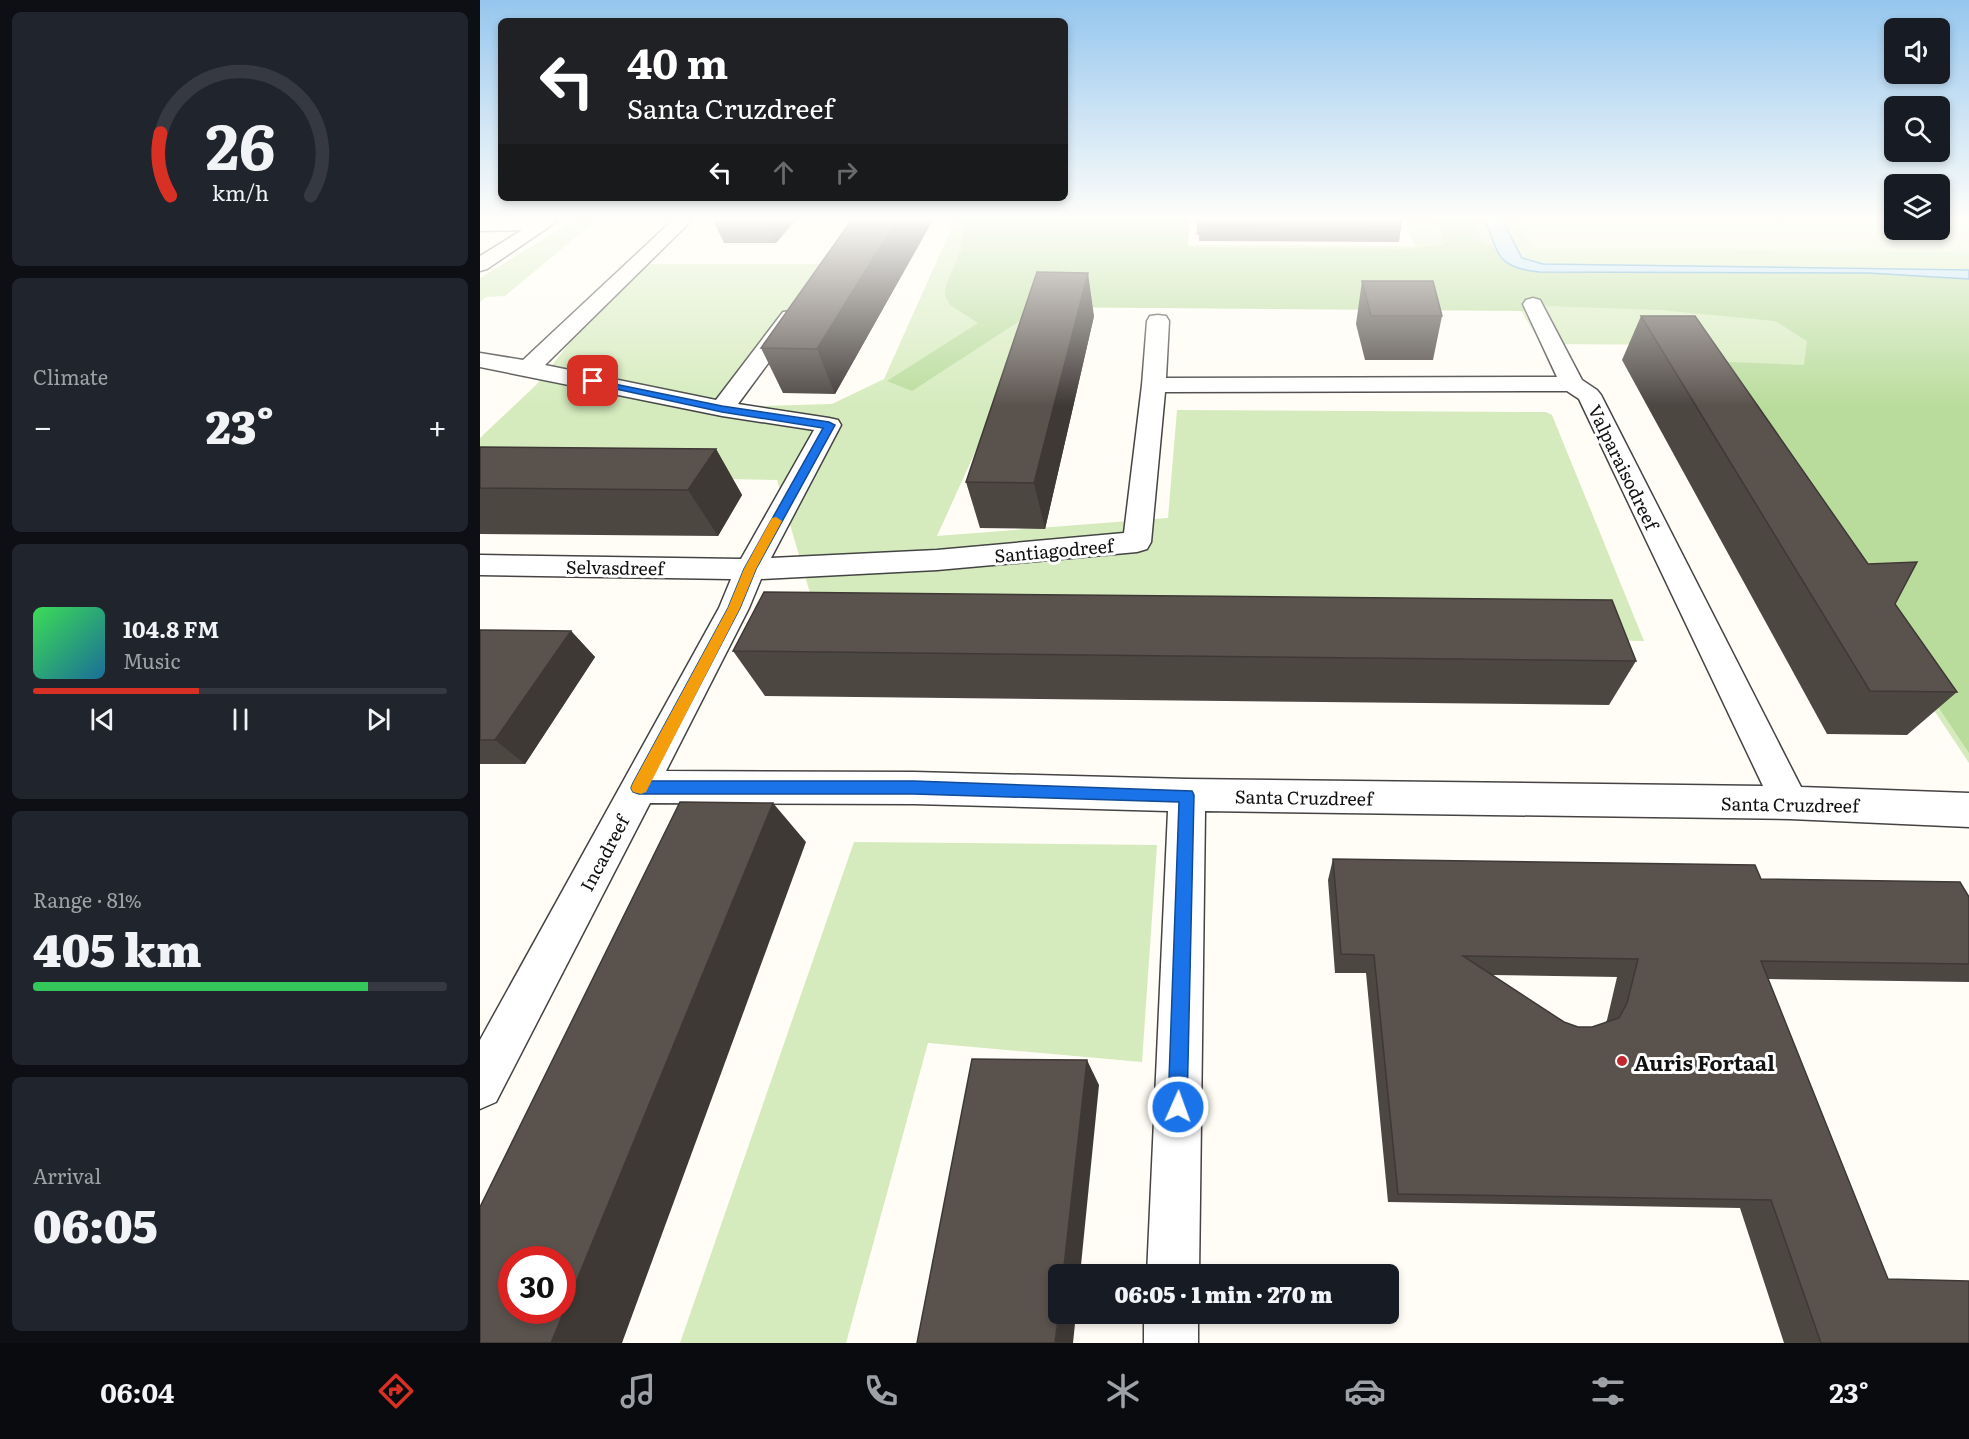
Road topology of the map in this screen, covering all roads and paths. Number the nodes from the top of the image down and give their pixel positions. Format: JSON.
{"nodes":[{"id":1,"x":619,"y":281,"type":"edge"},
{"id":2,"x":800,"y":304,"type":"edge"},
{"id":3,"x":1533,"y":304,"type":"dead end"},
{"id":4,"x":1158,"y":321,"type":"dead end"},
{"id":5,"x":480,"y":360,"type":"edge"},
{"id":6,"x":528,"y":368,"type":"junction"},
{"id":7,"x":1572,"y":384,"type":"junction"},
{"id":8,"x":1154,"y":385,"type":"junction"},
{"id":9,"x":722,"y":409,"type":"junction"},
{"id":10,"x":480,"y":565,"type":"edge"},
{"id":11,"x":750,"y":569,"type":"junction"},
{"id":12,"x":639,"y":788,"type":"junction"},
{"id":13,"x":1187,"y":795,"type":"junction"},
{"id":14,"x":1790,"y":803,"type":"junction"},
{"id":15,"x":1969,"y":810,"type":"edge"},
{"id":16,"x":480,"y":1086,"type":"edge"},
{"id":17,"x":1173,"y":1264,"type":"edge"},
{"id":18,"x":1172,"y":1324,"type":"edge"},
{"id":19,"x":1171,"y":1343,"type":"edge"}],
"edges":[{"from":1,"to":6,"type":"street"},
{"from":2,"to":9,"type":"street"},
{"from":3,"to":7,"type":"street"},
{"from":4,"to":8,"type":"street","name":"Santiagodreef"},
{"from":5,"to":6,"type":"street","name":"Incadreef"},
{"from":6,"to":9,"type":"street","name":"Incadreef"},
{"from":7,"to":8,"type":"street"},
{"from":7,"to":14,"type":"street","name":"Valparaisodreef"},
{"from":8,"to":11,"type":"street","name":"Santiagodreef"},
{"from":9,"to":11,"type":"street","name":"Incadreef"},
{"from":10,"to":11,"type":"street","name":"Selvasdreef"},
{"from":11,"to":12,"type":"street","name":"Incadreef"},
{"from":12,"to":13,"type":"street","name":"Santa Cruzdreef"},
{"from":12,"to":16,"type":"street","name":"Incadreef"},
{"from":13,"to":14,"type":"street","name":"Santa Cruzdreef"},
{"from":13,"to":17,"type":"street"},
{"from":14,"to":15,"type":"street","name":"Santa Cruzdreef"},
{"from":18,"to":19,"type":"street"}]}
